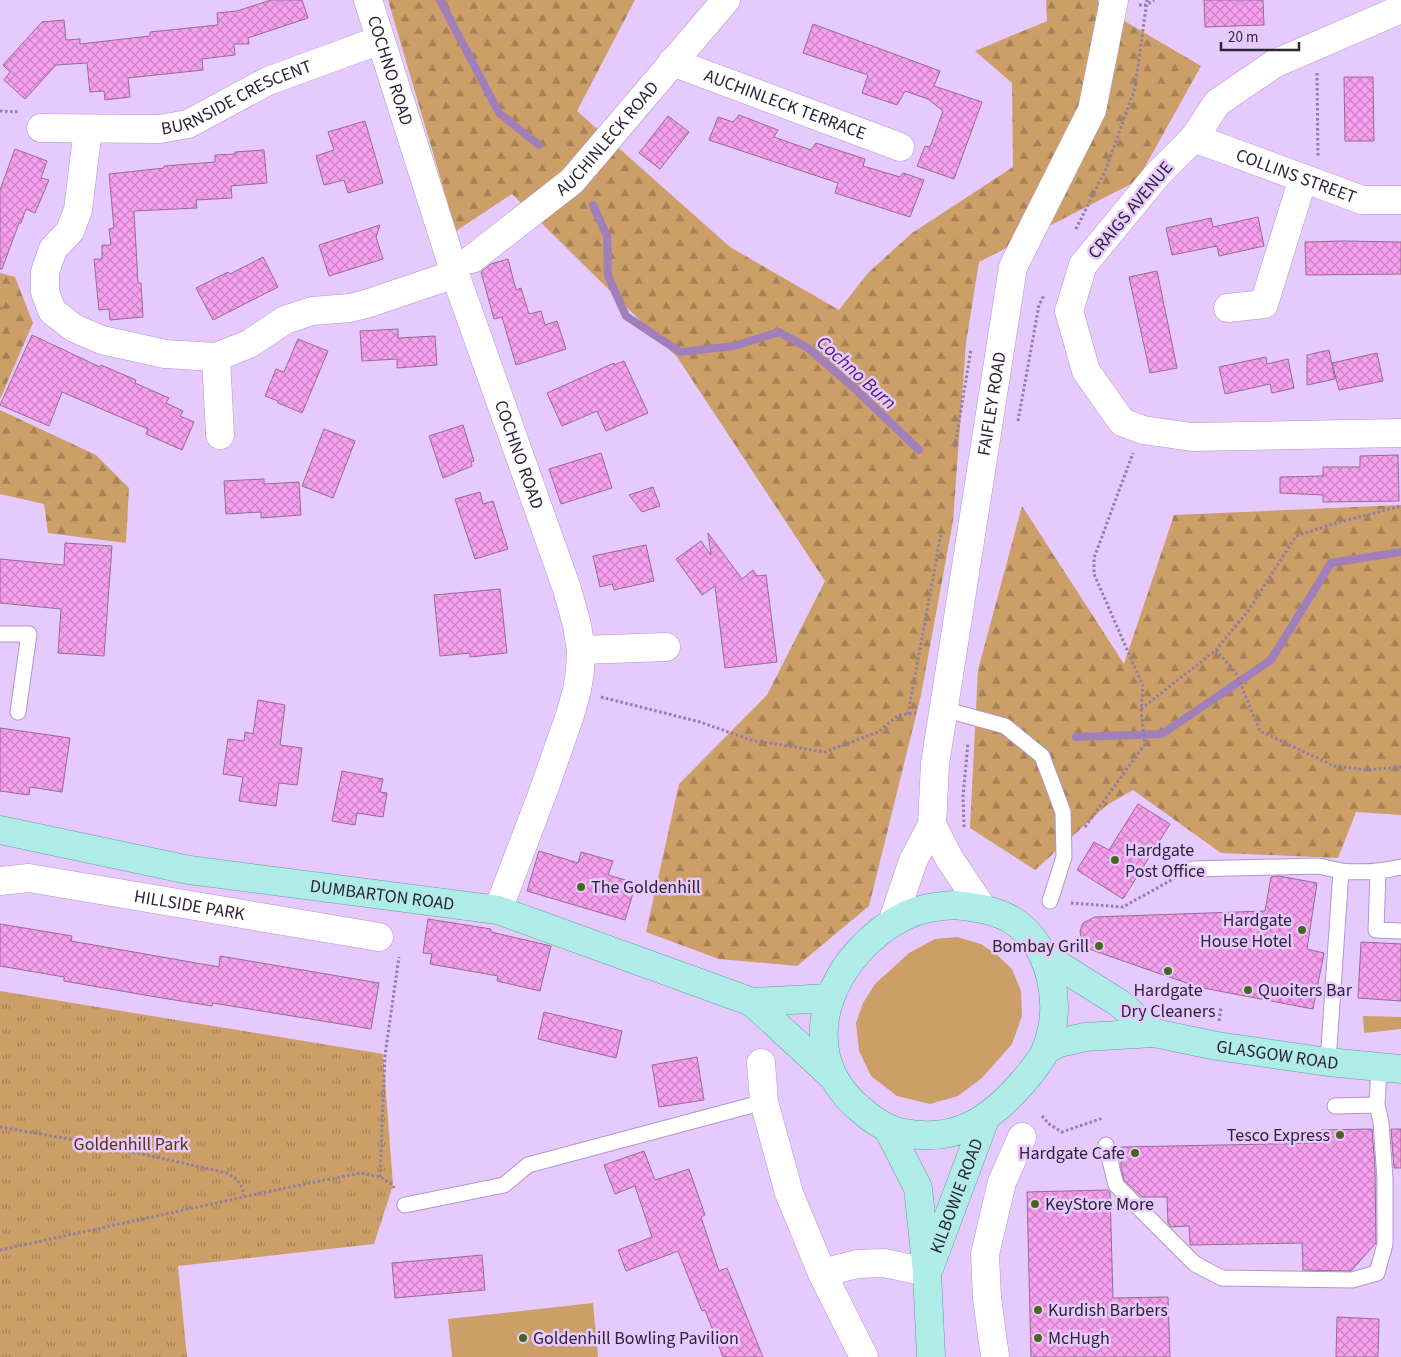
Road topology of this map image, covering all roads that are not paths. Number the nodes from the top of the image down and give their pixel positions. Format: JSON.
{"nodes":[{"id":1,"x":368,"y":0,"type":"edge"},
{"id":2,"x":726,"y":0,"type":"edge"},
{"id":3,"x":1114,"y":0,"type":"edge"},
{"id":4,"x":1401,"y":9,"type":"edge"},
{"id":5,"x":380,"y":40,"type":"junction"},
{"id":6,"x":672,"y":62,"type":"junction"},
{"id":7,"x":41,"y":128,"type":"dead end"},
{"id":8,"x":88,"y":129,"type":"junction"},
{"id":9,"x":1194,"y":138,"type":"junction"},
{"id":10,"x":900,"y":146,"type":"dead end"},
{"id":11,"x":1310,"y":181,"type":"junction"},
{"id":12,"x":1401,"y":200,"type":"edge"},
{"id":13,"x":463,"y":267,"type":"junction"},
{"id":14,"x":1228,"y":308,"type":"dead end"},
{"id":15,"x":216,"y":357,"type":"junction"},
{"id":16,"x":1401,"y":434,"type":"edge"},
{"id":17,"x":220,"y":435,"type":"dead end"},
{"id":18,"x":0,"y":634,"type":"edge"},
{"id":19,"x":666,"y":647,"type":"dead end"},
{"id":20,"x":581,"y":650,"type":"junction"},
{"id":21,"x":943,"y":709,"type":"junction"},
{"id":22,"x":18,"y":712,"type":"dead end"},
{"id":23,"x":932,"y":826,"type":"junction"},
{"id":24,"x":0,"y":830,"type":"edge"},
{"id":25,"x":1401,"y":867,"type":"edge"},
{"id":26,"x":1192,"y":869,"type":"road end"},
{"id":27,"x":1341,"y":871,"type":"junction"},
{"id":28,"x":1378,"y":872,"type":"junction"},
{"id":29,"x":0,"y":881,"type":"edge"},
{"id":30,"x":1050,"y":901,"type":"road end"},
{"id":31,"x":983,"y":909,"type":"junction"},
{"id":32,"x":498,"y":910,"type":"junction"},
{"id":33,"x":892,"y":923,"type":"junction"},
{"id":34,"x":1401,"y":931,"type":"edge"},
{"id":35,"x":379,"y":937,"type":"dead end"},
{"id":36,"x":1044,"y":956,"type":"junction"},
{"id":37,"x":830,"y":998,"type":"junction"},
{"id":38,"x":752,"y":1002,"type":"junction"},
{"id":39,"x":1154,"y":1033,"type":"junction"},
{"id":40,"x":1046,"y":1050,"type":"junction"},
{"id":41,"x":761,"y":1062,"type":"dead end"},
{"id":42,"x":1328,"y":1062,"type":"junction"},
{"id":43,"x":1390,"y":1068,"type":"edge"},
{"id":44,"x":832,"y":1076,"type":"junction"},
{"id":45,"x":764,"y":1102,"type":"junction"},
{"id":46,"x":1377,"y":1105,"type":"junction"},
{"id":47,"x":1335,"y":1106,"type":"dead end"},
{"id":48,"x":985,"y":1119,"type":"junction"},
{"id":49,"x":888,"y":1129,"type":"junction"},
{"id":50,"x":1022,"y":1137,"type":"road end"},
{"id":51,"x":1106,"y":1145,"type":"dead end"},
{"id":52,"x":404,"y":1205,"type":"road end"},
{"id":53,"x":928,"y":1272,"type":"junction"},
{"id":54,"x":822,"y":1273,"type":"junction"},
{"id":55,"x":864,"y":1357,"type":"edge"},
{"id":56,"x":931,"y":1357,"type":"edge"},
{"id":57,"x":995,"y":1357,"type":"edge"}],
"edges":[{"from":1,"to":5,"type":"street","name":"COCHNO ROAD"},
{"from":2,"to":6,"type":"street","name":"AUCHINLECK ROAD"},
{"from":3,"to":21,"type":"street","name":"FAIFLEY ROAD"},
{"from":4,"to":9,"type":"street","name":"CRAIGS AVENUE"},
{"from":5,"to":8,"type":"street","name":"BURNSIDE CRESCENT"},
{"from":5,"to":13,"type":"street","name":"COCHNO ROAD"},
{"from":6,"to":10,"type":"street","name":"AUCHINLECK TERRACE"},
{"from":6,"to":13,"type":"street","name":"AUCHINLECK ROAD"},
{"from":7,"to":8,"type":"street","name":"BURNSIDE CRESCENT"},
{"from":8,"to":15,"type":"street"},
{"from":9,"to":11,"type":"street","name":"COLLINS STREET"},
{"from":9,"to":16,"type":"street","name":"CRAIGS AVENUE"},
{"from":11,"to":12,"type":"street","name":"COLLINS STREET"},
{"from":11,"to":14,"type":"street"},
{"from":13,"to":15,"type":"street"},
{"from":13,"to":20,"type":"street","name":"COCHNO ROAD"},
{"from":15,"to":17,"type":"street"},
{"from":18,"to":22,"type":"lane"},
{"from":19,"to":20,"type":"street"},
{"from":20,"to":32,"type":"street","name":"COCHNO ROAD"},
{"from":21,"to":23,"type":"street","name":"FAIFLEY ROAD"},
{"from":21,"to":30,"type":"lane"},
{"from":23,"to":31,"type":"street"},
{"from":23,"to":33,"type":"street","name":"FAIFLEY ROAD"},
{"from":24,"to":32,"type":"main road","name":"DUMBARTON ROAD"},
{"from":25,"to":28,"type":"lane"},
{"from":26,"to":27,"type":"lane"},
{"from":27,"to":28,"type":"lane"},
{"from":27,"to":42,"type":"lane"},
{"from":28,"to":34,"type":"lane"},
{"from":29,"to":35,"type":"street","name":"HILLSIDE PARK"},
{"from":31,"to":33,"type":"main road"},
{"from":31,"to":36,"type":"main road"},
{"from":32,"to":38,"type":"main road","name":"DUMBARTON ROAD"},
{"from":33,"to":37,"type":"main road"},
{"from":36,"to":39,"type":"main road","name":"GLASGOW ROAD"},
{"from":36,"to":40,"type":"main road"},
{"from":37,"to":38,"type":"main road"},
{"from":37,"to":44,"type":"main road"},
{"from":38,"to":44,"type":"main road"},
{"from":39,"to":40,"type":"main road","name":"GLASGOW ROAD"},
{"from":39,"to":42,"type":"main road","name":"GLASGOW ROAD"},
{"from":40,"to":48,"type":"main road"},
{"from":41,"to":45,"type":"street"},
{"from":42,"to":43,"type":"main road","name":"GLASGOW ROAD"},
{"from":43,"to":46,"type":"lane"},
{"from":44,"to":49,"type":"main road"},
{"from":45,"to":52,"type":"lane"},
{"from":45,"to":54,"type":"street"},
{"from":46,"to":47,"type":"lane"},
{"from":46,"to":51,"type":"lane"},
{"from":48,"to":49,"type":"main road"},
{"from":48,"to":53,"type":"main road","name":"KILBOWIE ROAD"},
{"from":49,"to":53,"type":"main road","name":"KILBOWIE ROAD"},
{"from":50,"to":57,"type":"street"},
{"from":53,"to":54,"type":"street"},
{"from":53,"to":56,"type":"main road","name":"KILBOWIE ROAD"},
{"from":54,"to":55,"type":"street"}]}
